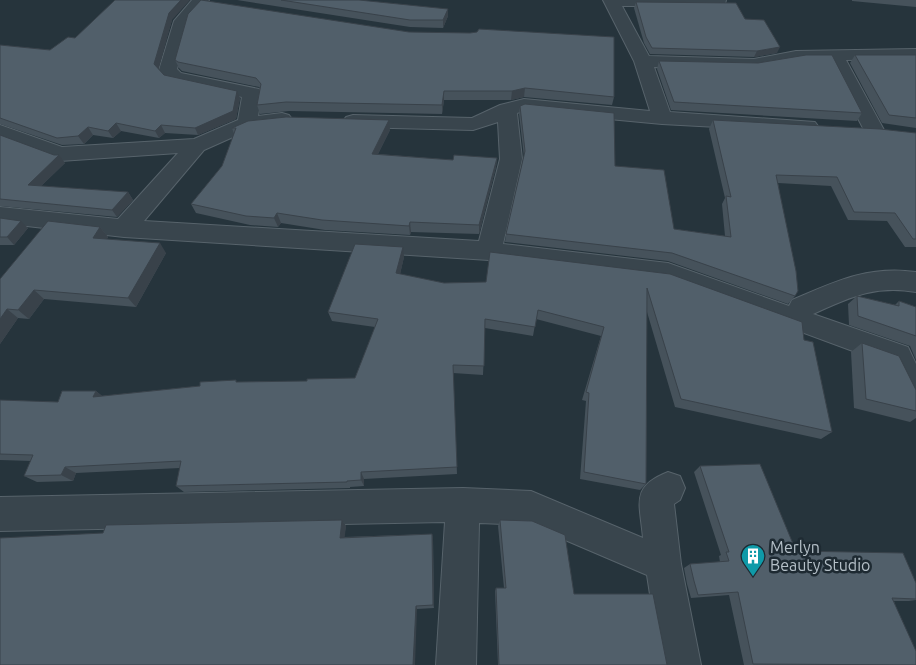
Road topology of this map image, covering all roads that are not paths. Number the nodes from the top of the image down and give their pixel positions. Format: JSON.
{"nodes":[{"id":1,"x":201,"y":0,"type":"edge"},
{"id":2,"x":612,"y":0,"type":"edge"},
{"id":3,"x":719,"y":2,"type":"edge"},
{"id":4,"x":220,"y":4,"type":"edge"},
{"id":5,"x":916,"y":54,"type":"edge"},
{"id":6,"x":834,"y":56,"type":"junction"},
{"id":7,"x":643,"y":61,"type":"junction"},
{"id":8,"x":507,"y":109,"type":"junction"},
{"id":9,"x":662,"y":118,"type":"junction"},
{"id":10,"x":298,"y":119,"type":"edge"},
{"id":11,"x":337,"y":120,"type":"edge"},
{"id":12,"x":247,"y":123,"type":"junction"},
{"id":13,"x":824,"y":127,"type":"edge"},
{"id":14,"x":854,"y":128,"type":"edge"},
{"id":15,"x":0,"y":131,"type":"edge"},
{"id":16,"x":197,"y":145,"type":"junction"},
{"id":17,"x":0,"y":215,"type":"edge"},
{"id":18,"x":50,"y":221,"type":"junction"},
{"id":19,"x":124,"y":228,"type":"junction"},
{"id":20,"x":31,"y":244,"type":"edge"},
{"id":21,"x":489,"y":251,"type":"junction"},
{"id":22,"x":916,"y":282,"type":"edge"},
{"id":23,"x":796,"y":318,"type":"junction"},
{"id":24,"x":916,"y":394,"type":"edge"},
{"id":25,"x":668,"y":488,"type":"dead end"},
{"id":26,"x":463,"y":505,"type":"junction"},
{"id":27,"x":0,"y":514,"type":"edge"},
{"id":28,"x":663,"y":564,"type":"junction"},
{"id":29,"x":456,"y":665,"type":"edge"},
{"id":30,"x":681,"y":665,"type":"edge"}],
"edges":[{"from":1,"to":4,"type":"street"},
{"from":1,"to":12,"type":"street"},
{"from":2,"to":3,"type":"street"},
{"from":2,"to":7,"type":"street"},
{"from":5,"to":6,"type":"street"},
{"from":6,"to":7,"type":"street"},
{"from":6,"to":14,"type":"street"},
{"from":7,"to":9,"type":"street"},
{"from":8,"to":9,"type":"street"},
{"from":8,"to":11,"type":"street"},
{"from":8,"to":21,"type":"street"},
{"from":9,"to":13,"type":"street"},
{"from":10,"to":12,"type":"street"},
{"from":12,"to":16,"type":"street"},
{"from":15,"to":16,"type":"street"},
{"from":16,"to":19,"type":"street"},
{"from":17,"to":18,"type":"street"},
{"from":18,"to":19,"type":"street"},
{"from":18,"to":20,"type":"street"},
{"from":19,"to":21,"type":"street"},
{"from":21,"to":23,"type":"street"},
{"from":22,"to":23,"type":"street"},
{"from":23,"to":24,"type":"street"},
{"from":25,"to":28,"type":"street"},
{"from":26,"to":27,"type":"street"},
{"from":26,"to":28,"type":"street"},
{"from":26,"to":29,"type":"street"},
{"from":28,"to":30,"type":"street"}]}
